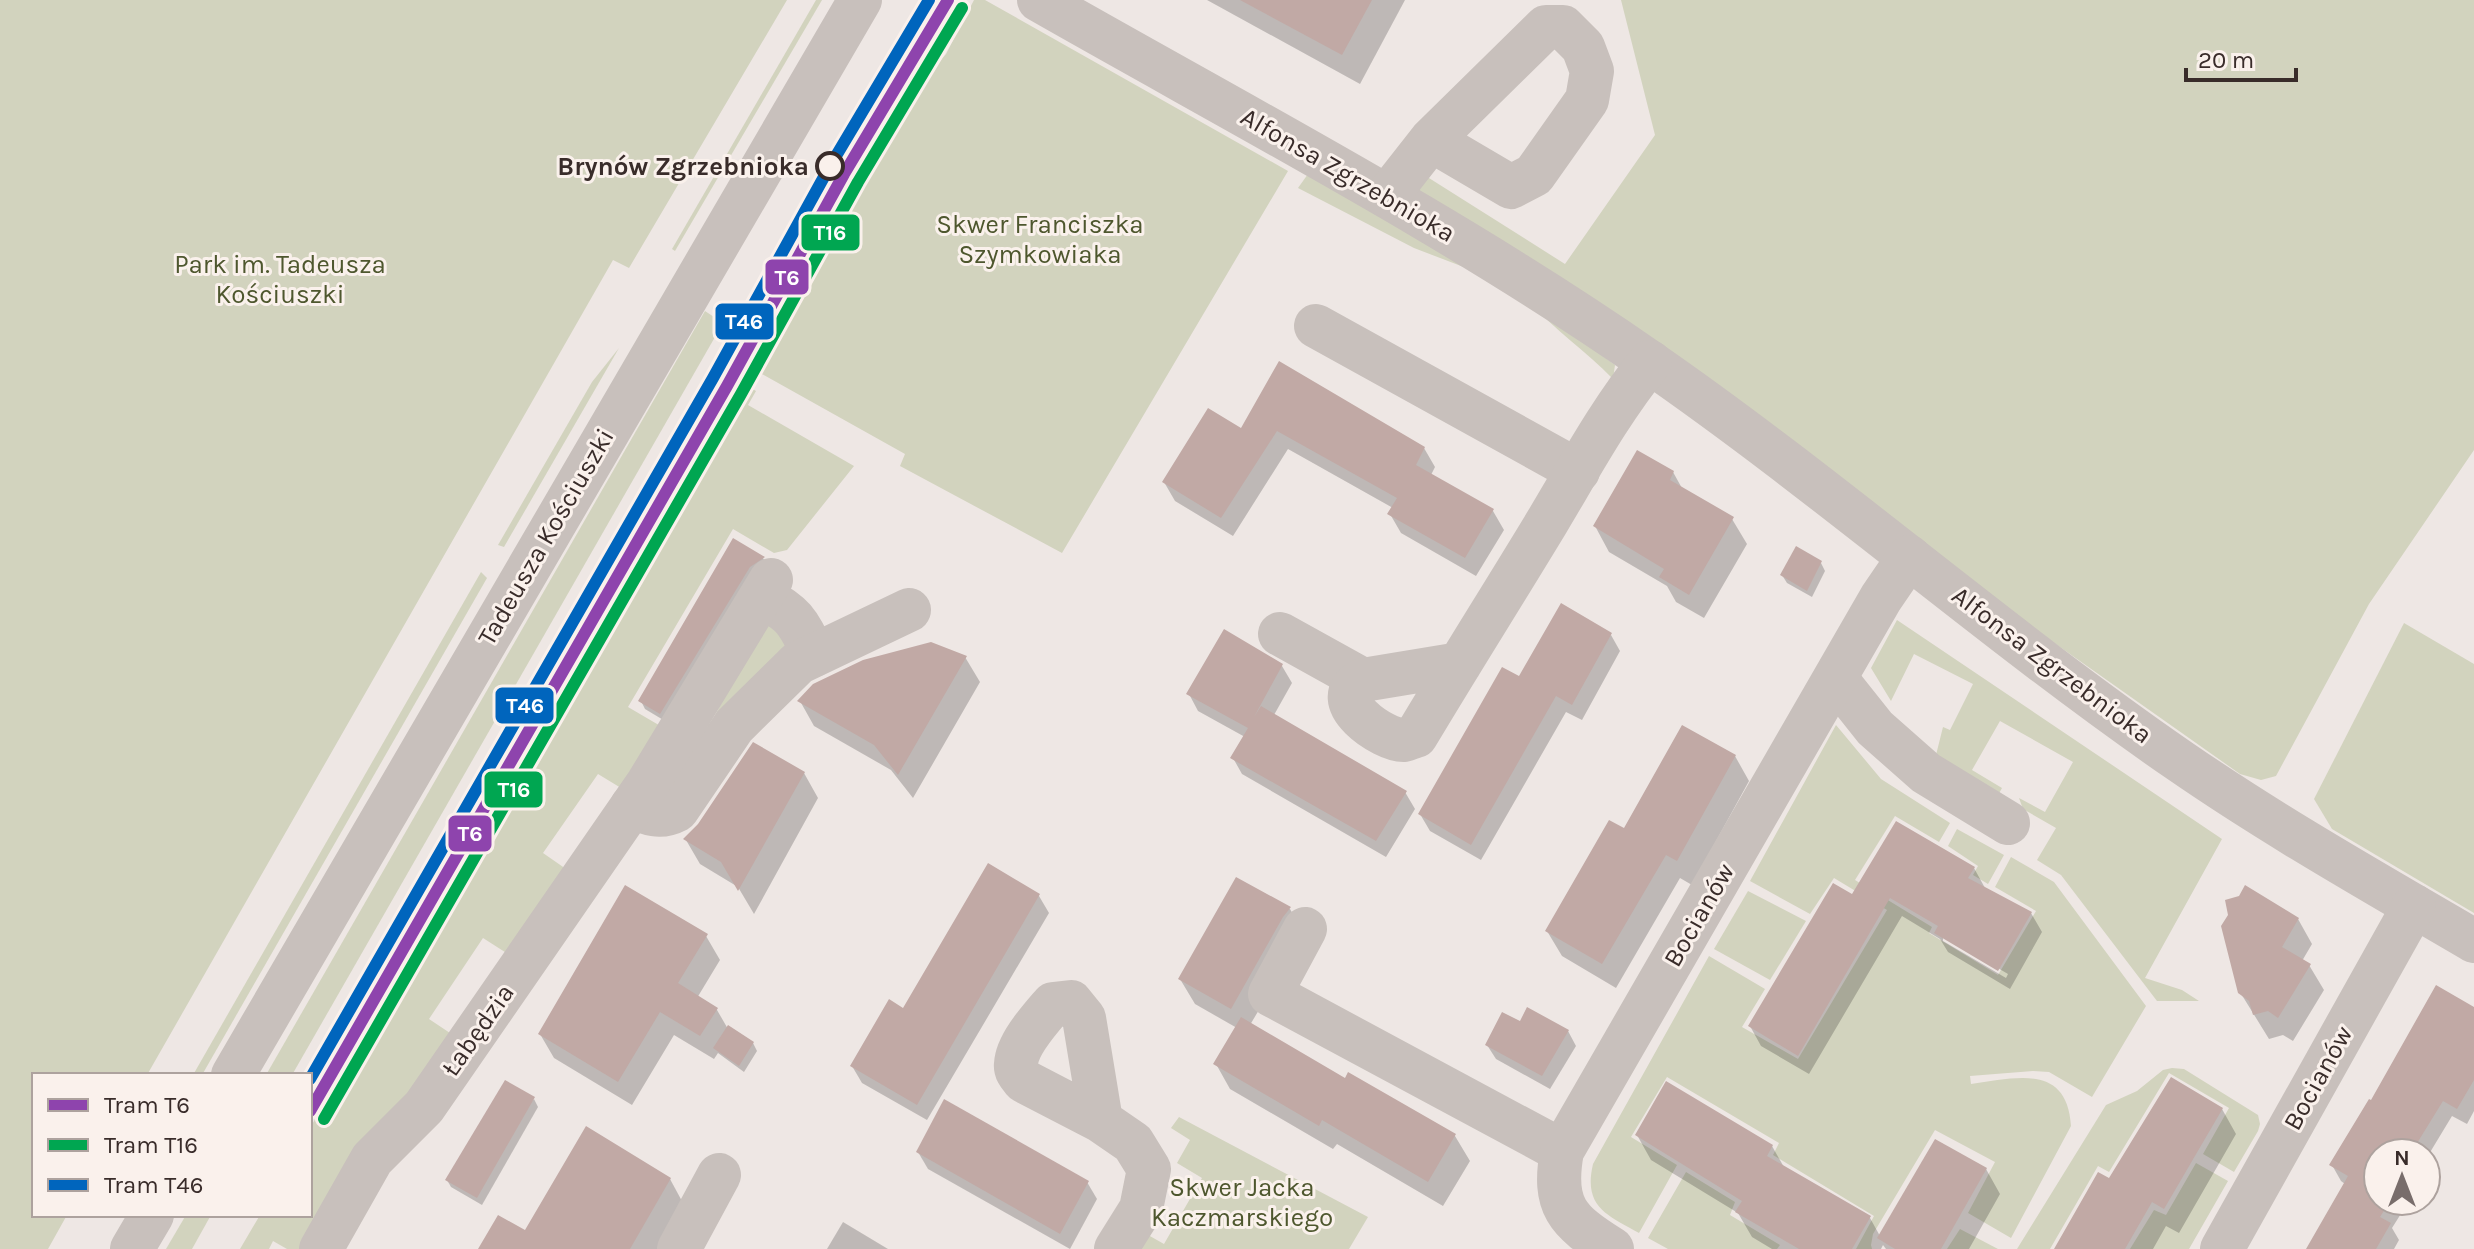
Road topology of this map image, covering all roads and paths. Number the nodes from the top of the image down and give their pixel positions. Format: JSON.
{"nodes":[{"id":1,"x":860,"y":0,"type":"edge"},
{"id":2,"x":1039,"y":0,"type":"edge"},
{"id":3,"x":1431,"y":140,"type":"dead end"},
{"id":4,"x":1387,"y":196,"type":"junction"},
{"id":5,"x":1316,"y":326,"type":"dead end"},
{"id":6,"x":1650,"y":362,"type":"junction"},
{"id":7,"x":1578,"y":471,"type":"junction"},
{"id":8,"x":1909,"y":557,"type":"junction"},
{"id":9,"x":909,"y":610,"type":"dead end"},
{"id":10,"x":1280,"y":634,"type":"dead end"},
{"id":11,"x":814,"y":655,"type":"junction"},
{"id":12,"x":1460,"y":664,"type":"junction"},
{"id":13,"x":1836,"y":679,"type":"junction"},
{"id":14,"x":1363,"y":680,"type":"junction"},
{"id":15,"x":632,"y":806,"type":"junction"},
{"id":16,"x":2008,"y":823,"type":"dead end"},
{"id":17,"x":2414,"y":906,"type":"junction"},
{"id":18,"x":1305,"y":929,"type":"dead end"},
{"id":19,"x":2474,"y":941,"type":"edge"},
{"id":20,"x":234,"y":1073,"type":"edge"},
{"id":21,"x":1101,"y":1121,"type":"dead end"},
{"id":22,"x":1562,"y":1151,"type":"junction"},
{"id":23,"x":719,"y":1175,"type":"dead end"},
{"id":24,"x":151,"y":1217,"type":"edge"},
{"id":25,"x":132,"y":1249,"type":"edge"},
{"id":26,"x":321,"y":1249,"type":"edge"},
{"id":27,"x":679,"y":1249,"type":"edge"},
{"id":28,"x":1116,"y":1249,"type":"edge"},
{"id":29,"x":1612,"y":1249,"type":"edge"},
{"id":30,"x":2222,"y":1249,"type":"edge"}],
"edges":[{"from":1,"to":20,"type":"street","name":"Tadeusza Kościuszki"},
{"from":2,"to":4,"type":"street","name":"Alfonsa Zgrzebnioka"},
{"from":3,"to":4,"type":"street"},
{"from":4,"to":6,"type":"street","name":"Alfonsa Zgrzebnioka"},
{"from":5,"to":7,"type":"street"},
{"from":6,"to":7,"type":"street"},
{"from":6,"to":8,"type":"street","name":"Alfonsa Zgrzebnioka"},
{"from":7,"to":12,"type":"street"},
{"from":8,"to":13,"type":"street","name":"Bocianów"},
{"from":8,"to":17,"type":"street","name":"Alfonsa Zgrzebnioka"},
{"from":9,"to":11,"type":"street"},
{"from":10,"to":14,"type":"street"},
{"from":11,"to":15,"type":"street"},
{"from":11,"to":15,"type":"street","name":"Łabędzia"},
{"from":12,"to":14,"type":"street"},
{"from":12,"to":14,"type":"street"},
{"from":13,"to":16,"type":"street"},
{"from":13,"to":22,"type":"street","name":"Bocianów"},
{"from":15,"to":26,"type":"street","name":"Łabędzia"},
{"from":17,"to":19,"type":"street","name":"Alfonsa Zgrzebnioka"},
{"from":17,"to":30,"type":"street","name":"Bocianów"},
{"from":18,"to":22,"type":"street"},
{"from":21,"to":28,"type":"street"},
{"from":22,"to":29,"type":"street","name":"Bocianów"},
{"from":23,"to":27,"type":"street"},
{"from":24,"to":25,"type":"street"}]}
